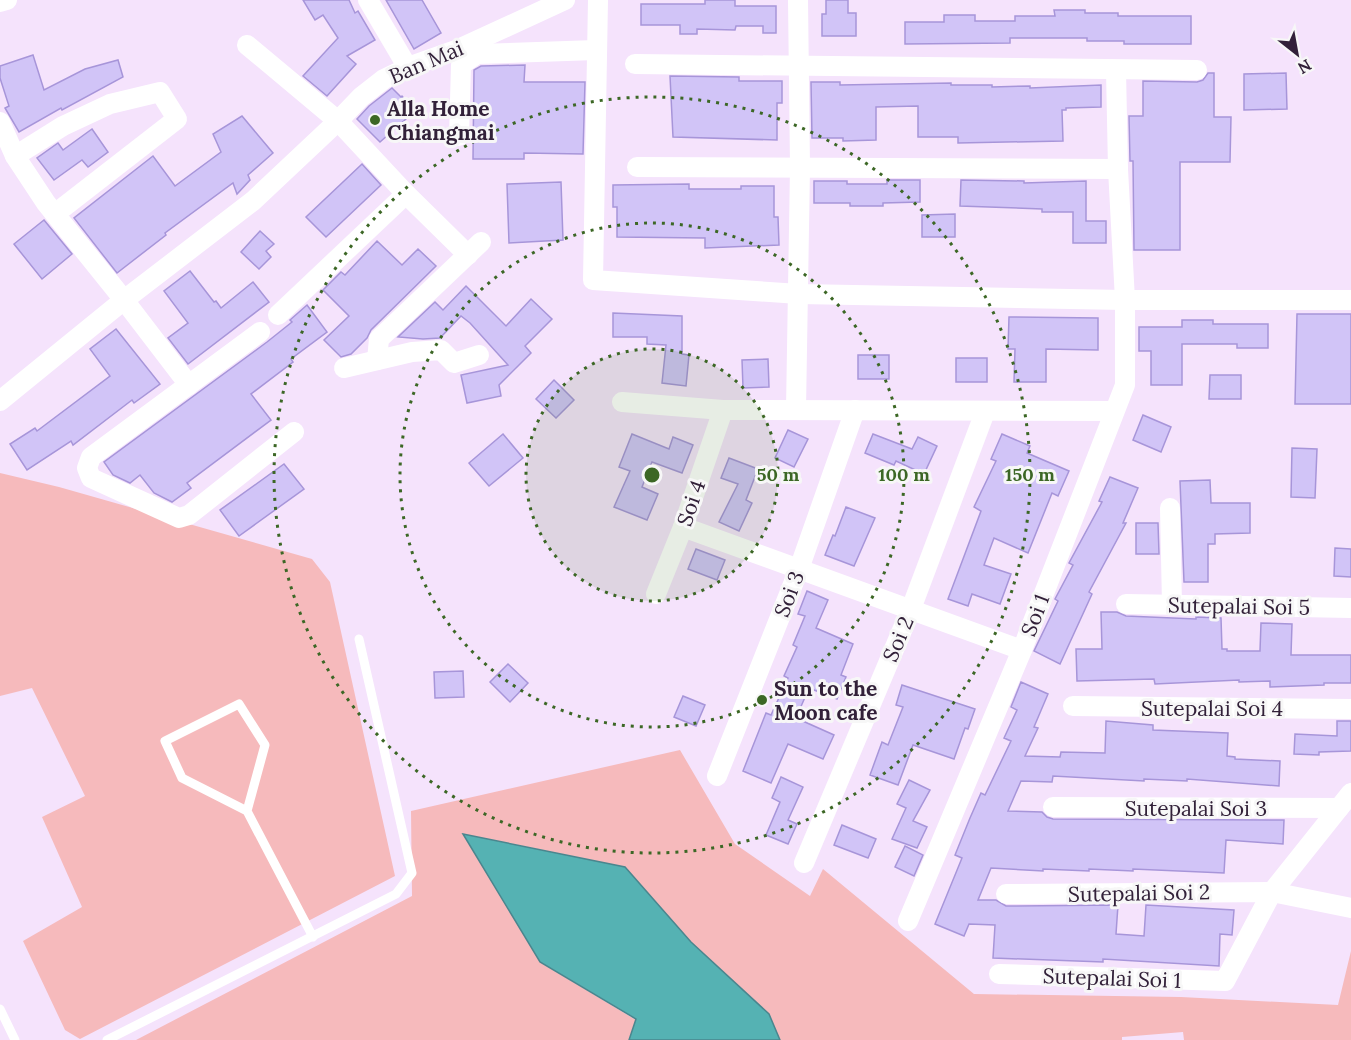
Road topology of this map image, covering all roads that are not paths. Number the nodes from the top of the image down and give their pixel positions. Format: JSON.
{"nodes":[{"id":1,"x":7,"y":0,"type":"edge"},
{"id":2,"x":368,"y":0,"type":"edge"},
{"id":3,"x":565,"y":0,"type":"edge"},
{"id":4,"x":598,"y":0,"type":"edge"},
{"id":5,"x":798,"y":0,"type":"edge"},
{"id":6,"x":0,"y":2,"type":"edge"},
{"id":7,"x":247,"y":45,"type":"dead end"},
{"id":8,"x":596,"y":50,"type":"junction"},
{"id":9,"x":635,"y":64,"type":"dead end"},
{"id":10,"x":798,"y":65,"type":"junction"},
{"id":11,"x":408,"y":68,"type":"junction"},
{"id":12,"x":1116,"y":70,"type":"junction"},
{"id":13,"x":1197,"y":70,"type":"dead end"},
{"id":14,"x":338,"y":121,"type":"junction"},
{"id":15,"x":0,"y":122,"type":"edge"},
{"id":16,"x":459,"y":136,"type":"dead end"},
{"id":17,"x":15,"y":156,"type":"junction"},
{"id":18,"x":637,"y":167,"type":"dead end"},
{"id":19,"x":800,"y":167,"type":"junction"},
{"id":20,"x":1118,"y":169,"type":"junction"},
{"id":21,"x":406,"y":194,"type":"junction"},
{"id":22,"x":56,"y":213,"type":"junction"},
{"id":23,"x":799,"y":294,"type":"junction"},
{"id":24,"x":124,"y":300,"type":"junction"},
{"id":25,"x":1125,"y":300,"type":"junction"},
{"id":26,"x":1351,"y":300,"type":"edge"},
{"id":27,"x":278,"y":315,"type":"dead end"},
{"id":28,"x":260,"y":332,"type":"dead end"},
{"id":29,"x":479,"y":355,"type":"dead end"},
{"id":30,"x":377,"y":360,"type":"junction"},
{"id":31,"x":344,"y":368,"type":"dead end"},
{"id":32,"x":189,"y":385,"type":"junction"},
{"id":33,"x":0,"y":401,"type":"edge"},
{"id":34,"x":622,"y":402,"type":"dead end"},
{"id":35,"x":723,"y":410,"type":"junction"},
{"id":36,"x":796,"y":410,"type":"junction"},
{"id":37,"x":855,"y":410,"type":"junction"},
{"id":38,"x":1114,"y":411,"type":"junction"},
{"id":39,"x":985,"y":412,"type":"junction"},
{"id":40,"x":294,"y":432,"type":"dead end"},
{"id":41,"x":1170,"y":508,"type":"dead end"},
{"id":42,"x":683,"y":527,"type":"junction"},
{"id":43,"x":799,"y":569,"type":"junction"},
{"id":44,"x":656,"y":594,"type":"dead end"},
{"id":45,"x":1126,"y":604,"type":"dead end"},
{"id":46,"x":1172,"y":604,"type":"junction"},
{"id":47,"x":1351,"y":608,"type":"edge"},
{"id":48,"x":911,"y":609,"type":"junction"},
{"id":49,"x":359,"y":639,"type":"dead end"},
{"id":50,"x":1022,"y":650,"type":"junction"},
{"id":51,"x":1073,"y":706,"type":"dead end"},
{"id":52,"x":1351,"y":709,"type":"edge"},
{"id":53,"x":717,"y":776,"type":"dead end"},
{"id":54,"x":1351,"y":793,"type":"edge"},
{"id":55,"x":1053,"y":807,"type":"dead end"},
{"id":56,"x":1339,"y":808,"type":"junction"},
{"id":57,"x":247,"y":811,"type":"junction"},
{"id":58,"x":804,"y":863,"type":"dead end"},
{"id":59,"x":1272,"y":892,"type":"junction"},
{"id":60,"x":1006,"y":894,"type":"dead end"},
{"id":61,"x":1351,"y":908,"type":"edge"},
{"id":62,"x":908,"y":921,"type":"dead end"},
{"id":63,"x":313,"y":937,"type":"junction"},
{"id":64,"x":999,"y":974,"type":"dead end"},
{"id":65,"x":0,"y":1013,"type":"edge"},
{"id":66,"x":15,"y":1040,"type":"edge"},
{"id":67,"x":106,"y":1040,"type":"edge"}],
"edges":[{"from":1,"to":6,"type":"street"},
{"from":2,"to":11,"type":"street"},
{"from":3,"to":11,"type":"street","name":"Ban Mai"},
{"from":4,"to":8,"type":"street"},
{"from":5,"to":10,"type":"street"},
{"from":7,"to":14,"type":"street"},
{"from":8,"to":16,"type":"street"},
{"from":8,"to":23,"type":"street"},
{"from":9,"to":10,"type":"street"},
{"from":10,"to":12,"type":"street"},
{"from":10,"to":19,"type":"street"},
{"from":11,"to":14,"type":"street","name":"Ban Mai"},
{"from":12,"to":13,"type":"street"},
{"from":12,"to":20,"type":"street","name":"Soi 1"},
{"from":14,"to":21,"type":"street"},
{"from":14,"to":24,"type":"street","name":"Ban Mai"},
{"from":15,"to":17,"type":"street"},
{"from":17,"to":22,"type":"street"},
{"from":17,"to":22,"type":"street"},
{"from":18,"to":19,"type":"street"},
{"from":19,"to":20,"type":"street"},
{"from":19,"to":23,"type":"street"},
{"from":20,"to":25,"type":"street","name":"Soi 1"},
{"from":21,"to":27,"type":"street"},
{"from":21,"to":30,"type":"street"},
{"from":22,"to":24,"type":"street"},
{"from":23,"to":25,"type":"street"},
{"from":23,"to":36,"type":"street"},
{"from":24,"to":32,"type":"street"},
{"from":24,"to":33,"type":"street","name":"Ban Mai"},
{"from":25,"to":26,"type":"street"},
{"from":25,"to":38,"type":"street","name":"Soi 1"},
{"from":28,"to":32,"type":"street"},
{"from":29,"to":30,"type":"street"},
{"from":30,"to":31,"type":"street"},
{"from":32,"to":40,"type":"street"},
{"from":34,"to":35,"type":"street"},
{"from":35,"to":36,"type":"street"},
{"from":35,"to":42,"type":"street","name":"Soi 4"},
{"from":36,"to":37,"type":"street"},
{"from":37,"to":39,"type":"street"},
{"from":37,"to":43,"type":"street","name":"Soi 3"},
{"from":38,"to":39,"type":"street"},
{"from":38,"to":50,"type":"street","name":"Soi 1"},
{"from":39,"to":48,"type":"street","name":"Soi 2"},
{"from":41,"to":46,"type":"street"},
{"from":42,"to":43,"type":"street"},
{"from":42,"to":44,"type":"street","name":"Soi 4"},
{"from":43,"to":48,"type":"street"},
{"from":43,"to":53,"type":"street","name":"Soi 3"},
{"from":45,"to":46,"type":"street","name":"Sutepalai Soi 5"},
{"from":46,"to":47,"type":"street","name":"Sutepalai Soi 5"},
{"from":48,"to":50,"type":"street"},
{"from":48,"to":58,"type":"street","name":"Soi 2"},
{"from":49,"to":63,"type":"lane"},
{"from":50,"to":62,"type":"street","name":"Soi 1"},
{"from":51,"to":52,"type":"street","name":"Sutepalai Soi 4"},
{"from":54,"to":56,"type":"street"},
{"from":55,"to":56,"type":"street","name":"Sutepalai Soi 3"},
{"from":56,"to":59,"type":"street"},
{"from":57,"to":57,"type":"lane"},
{"from":57,"to":63,"type":"lane"},
{"from":59,"to":60,"type":"street","name":"Sutepalai Soi 2"},
{"from":59,"to":61,"type":"street","name":"Sutepalai Soi 2"},
{"from":59,"to":64,"type":"street","name":"Sutepalai Soi 1"},
{"from":63,"to":67,"type":"lane"},
{"from":65,"to":66,"type":"lane"}]}
